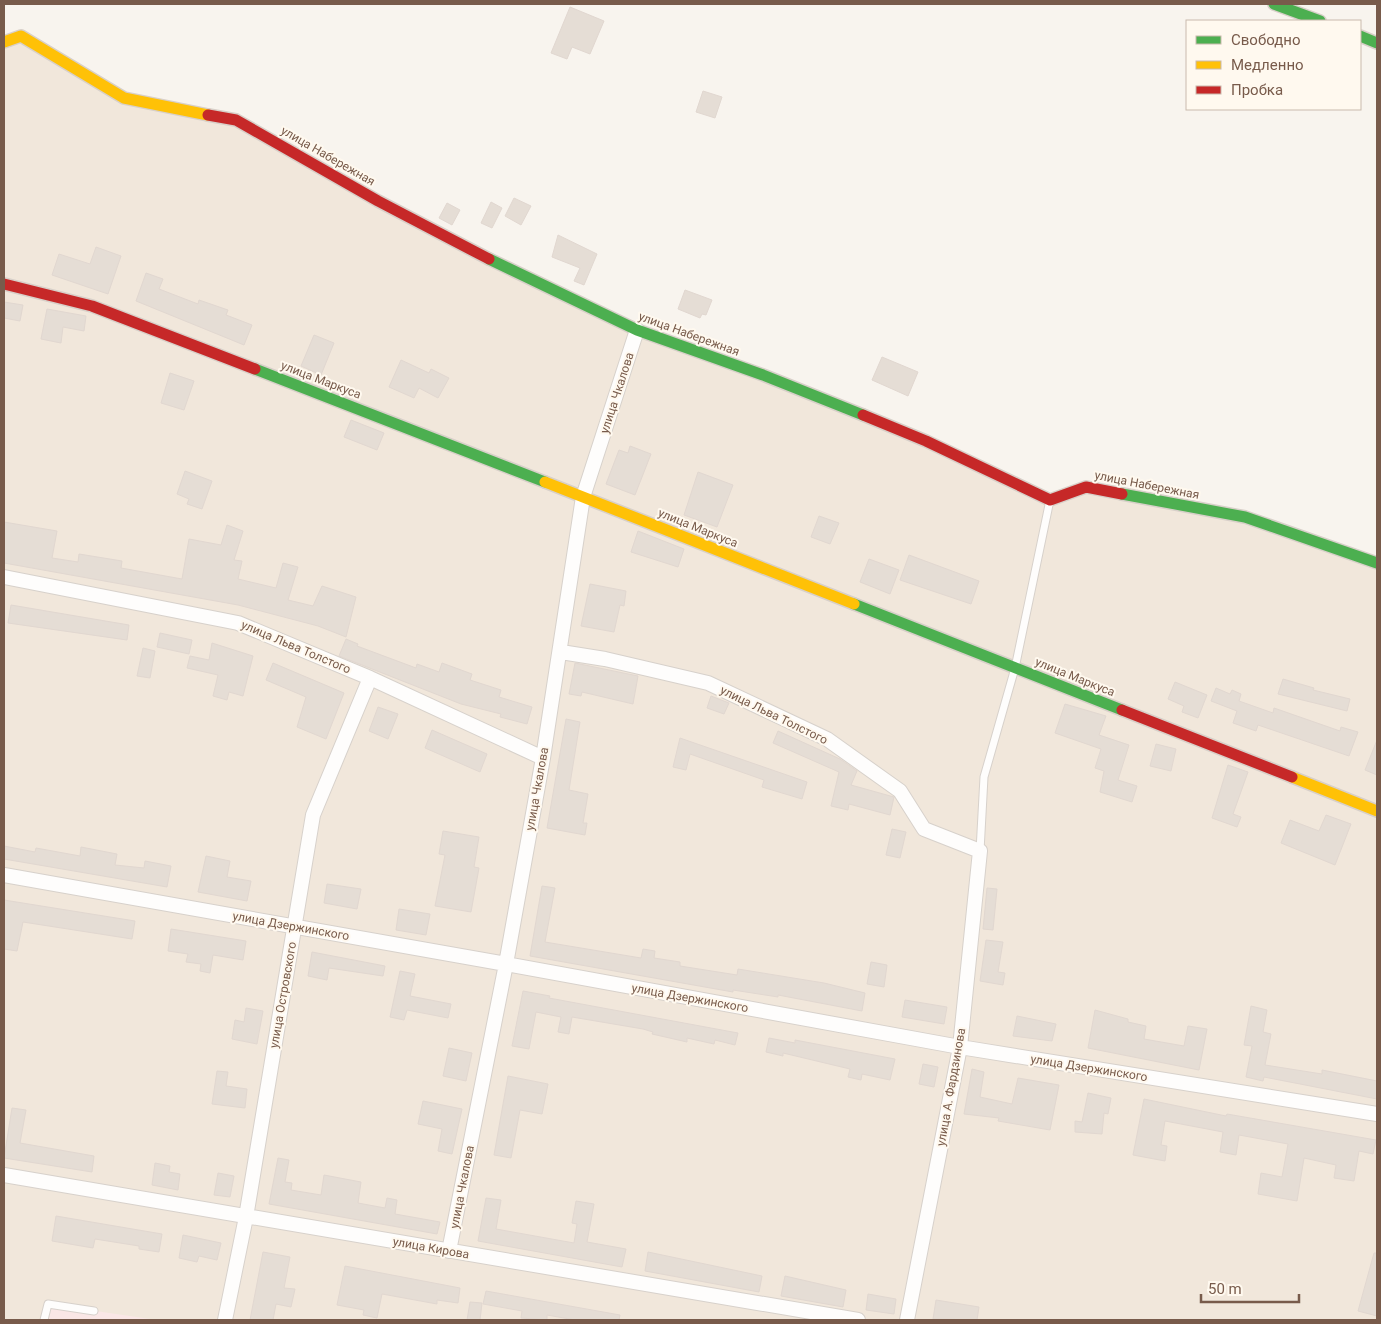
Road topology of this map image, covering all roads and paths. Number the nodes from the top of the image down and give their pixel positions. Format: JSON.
{"nodes":[{"id":1,"x":1274,"y":4,"type":"edge"},
{"id":2,"x":1317,"y":20,"type":"edge"},
{"id":3,"x":1361,"y":36,"type":"edge"},
{"id":4,"x":4,"y":42,"type":"edge"},
{"id":5,"x":1377,"y":43,"type":"edge"},
{"id":6,"x":4,"y":284,"type":"edge"},
{"id":7,"x":637,"y":330,"type":"junction"},
{"id":8,"x":583,"y":497,"type":"junction"},
{"id":9,"x":1050,"y":500,"type":"junction"},
{"id":10,"x":1377,"y":563,"type":"edge"},
{"id":11,"x":4,"y":577,"type":"edge"},
{"id":12,"x":561,"y":652,"type":"junction"},
{"id":13,"x":1015,"y":668,"type":"junction"},
{"id":14,"x":370,"y":678,"type":"junction"},
{"id":15,"x":543,"y":758,"type":"junction"},
{"id":16,"x":1377,"y":811,"type":"edge"},
{"id":17,"x":980,"y":851,"type":"junction"},
{"id":18,"x":4,"y":876,"type":"edge"},
{"id":19,"x":294,"y":927,"type":"junction"},
{"id":20,"x":506,"y":964,"type":"junction"},
{"id":21,"x":960,"y":1048,"type":"junction"},
{"id":22,"x":1377,"y":1114,"type":"edge"},
{"id":23,"x":4,"y":1175,"type":"edge"},
{"id":24,"x":246,"y":1217,"type":"junction"},
{"id":25,"x":449,"y":1251,"type":"junction"},
{"id":26,"x":94,"y":1311,"type":"dead end"},
{"id":27,"x":44,"y":1320,"type":"edge"},
{"id":28,"x":225,"y":1320,"type":"edge"},
{"id":29,"x":858,"y":1320,"type":"edge"},
{"id":30,"x":907,"y":1320,"type":"edge"}],
"edges":[{"from":1,"to":2,"type":"main road"},
{"from":3,"to":5,"type":"main road"},
{"from":4,"to":7,"type":"main road","name":"улица Набережная"},
{"from":6,"to":8,"type":"main road","name":"улица Маркуса"},
{"from":7,"to":8,"type":"street","name":"улица Чкалова"},
{"from":7,"to":9,"type":"main road","name":"улица Набережная"},
{"from":8,"to":12,"type":"street","name":"улица Чкалова"},
{"from":8,"to":13,"type":"main road","name":"улица Маркуса"},
{"from":9,"to":10,"type":"main road","name":"улица Набережная"},
{"from":9,"to":13,"type":"lane"},
{"from":11,"to":14,"type":"street","name":"улица Льва Толстого"},
{"from":12,"to":15,"type":"street","name":"улица Чкалова"},
{"from":12,"to":17,"type":"street","name":"улица Льва Толстого"},
{"from":13,"to":16,"type":"main road","name":"улица Маркуса"},
{"from":13,"to":17,"type":"lane"},
{"from":14,"to":15,"type":"street","name":"улица Льва Толстого"},
{"from":14,"to":19,"type":"street","name":"улица Островского"},
{"from":15,"to":20,"type":"street","name":"улица Чкалова"},
{"from":17,"to":21,"type":"street","name":"улица А. Фардзинова"},
{"from":18,"to":19,"type":"street","name":"улица Дзержинского"},
{"from":19,"to":20,"type":"street","name":"улица Дзержинского"},
{"from":19,"to":24,"type":"street","name":"улица Островского"},
{"from":20,"to":21,"type":"street","name":"улица Дзержинского"},
{"from":20,"to":25,"type":"street","name":"улица Чкалова"},
{"from":21,"to":22,"type":"street","name":"улица Дзержинского"},
{"from":21,"to":30,"type":"street","name":"улица А. Фардзинова"},
{"from":23,"to":24,"type":"street","name":"улица Кирова"},
{"from":24,"to":25,"type":"street","name":"улица Кирова"},
{"from":24,"to":28,"type":"street","name":"улица Островского"},
{"from":25,"to":29,"type":"street","name":"улица Кирова"},
{"from":26,"to":27,"type":"lane"}]}
